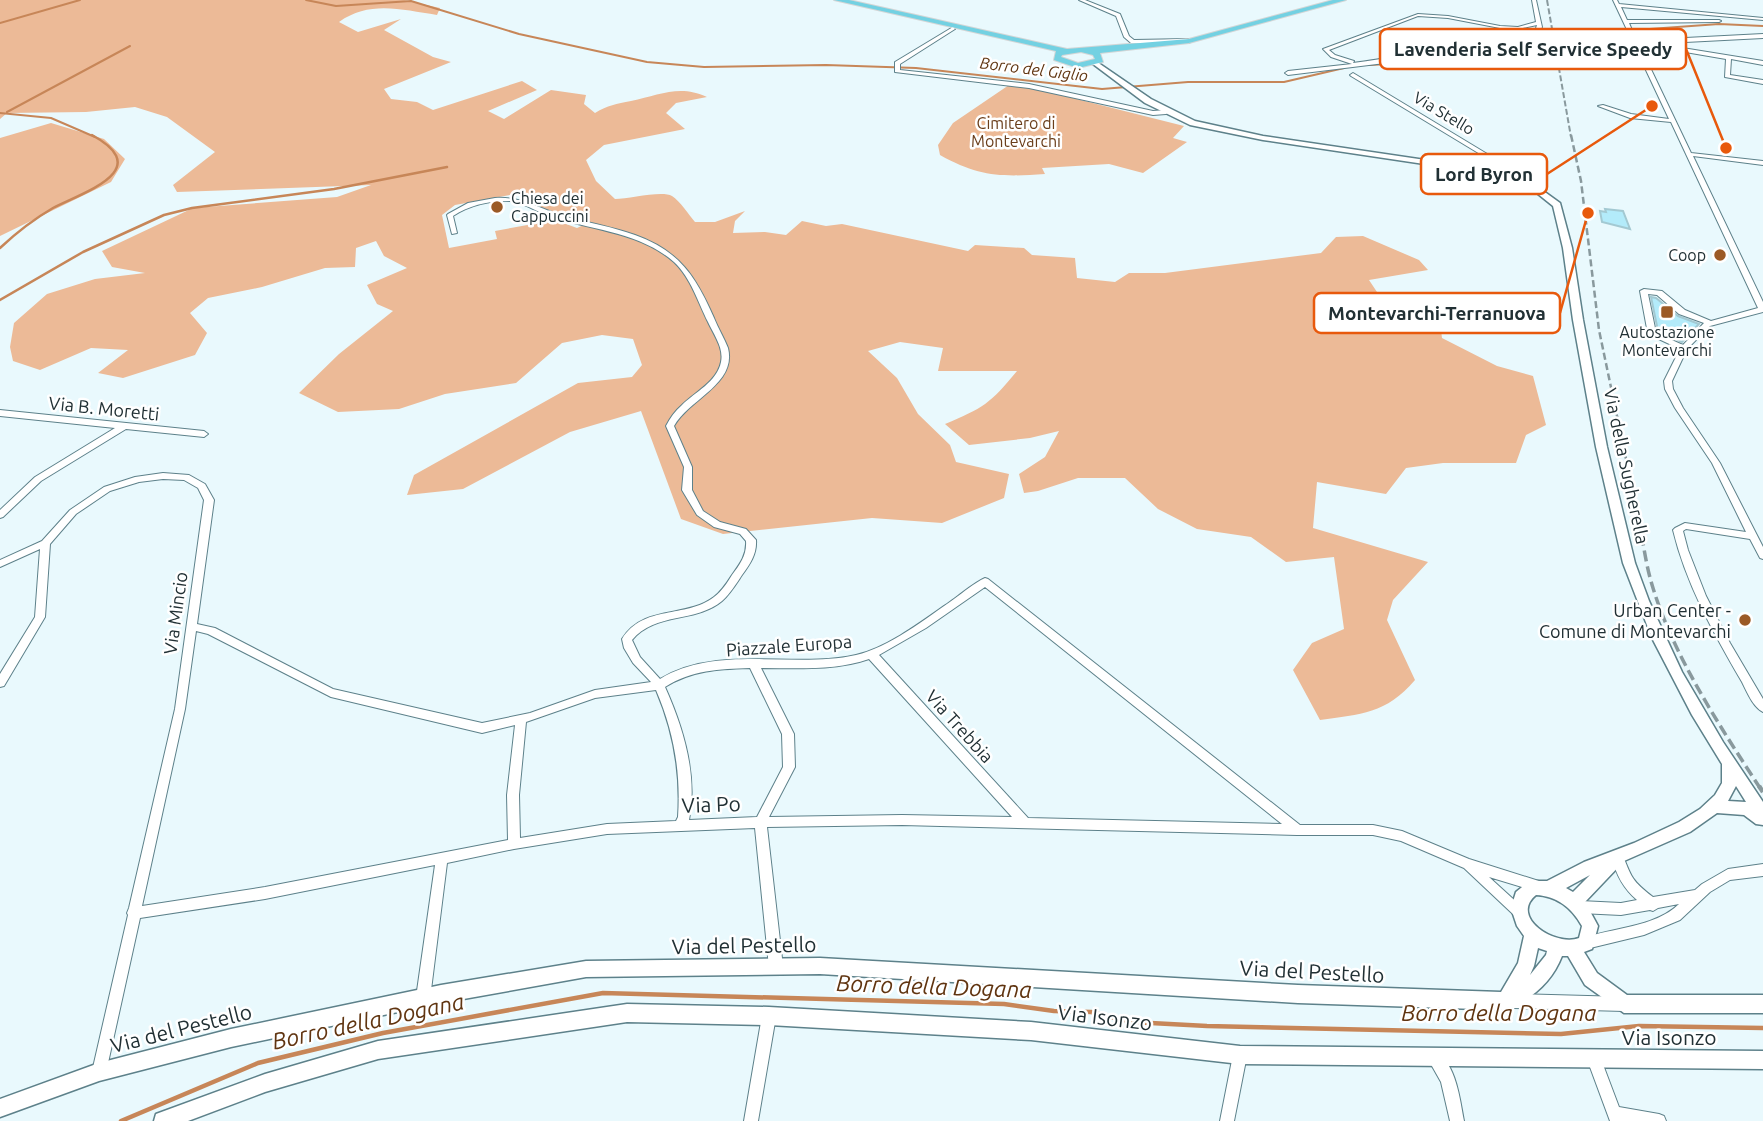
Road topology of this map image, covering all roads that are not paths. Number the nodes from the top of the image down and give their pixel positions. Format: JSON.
{"nodes":[{"id":1,"x":838,"y":0,"type":"edge"},
{"id":2,"x":1081,"y":0,"type":"edge"},
{"id":3,"x":1342,"y":0,"type":"edge"},
{"id":4,"x":1534,"y":0,"type":"edge"},
{"id":5,"x":1617,"y":3,"type":"edge"},
{"id":6,"x":1625,"y":22,"type":"junction"},
{"id":7,"x":1763,"y":22,"type":"edge"},
{"id":8,"x":1539,"y":23,"type":"junction"},
{"id":9,"x":953,"y":28,"type":"junction"},
{"id":10,"x":1631,"y":35,"type":"junction"},
{"id":11,"x":1763,"y":36,"type":"edge"},
{"id":12,"x":1189,"y":41,"type":"junction"},
{"id":13,"x":1635,"y":44,"type":"junction"},
{"id":14,"x":1060,"y":53,"type":"junction"},
{"id":15,"x":1096,"y":57,"type":"junction"},
{"id":16,"x":1728,"y":57,"type":"junction"},
{"id":17,"x":1763,"y":63,"type":"edge"},
{"id":18,"x":1356,"y":64,"type":"junction"},
{"id":19,"x":1082,"y":65,"type":"junction"},
{"id":20,"x":1288,"y":73,"type":"dead end"},
{"id":21,"x":1108,"y":75,"type":"junction"},
{"id":22,"x":1353,"y":75,"type":"dead end"},
{"id":23,"x":1763,"y":82,"type":"edge"},
{"id":24,"x":1601,"y":106,"type":"dead end"},
{"id":25,"x":1166,"y":112,"type":"junction"},
{"id":26,"x":1673,"y":121,"type":"junction"},
{"id":27,"x":1688,"y":154,"type":"junction"},
{"id":28,"x":1763,"y":163,"type":"edge"},
{"id":29,"x":1520,"y":176,"type":"junction"},
{"id":30,"x":454,"y":233,"type":"dead end"},
{"id":31,"x":1763,"y":309,"type":"edge"},
{"id":32,"x":1710,"y":323,"type":"junction"},
{"id":33,"x":1684,"y":348,"type":"junction"},
{"id":34,"x":0,"y":413,"type":"edge"},
{"id":35,"x":124,"y":426,"type":"junction"},
{"id":36,"x":204,"y":434,"type":"dead end"},
{"id":37,"x":0,"y":515,"type":"edge"},
{"id":38,"x":1754,"y":536,"type":"junction"},
{"id":39,"x":45,"y":543,"type":"junction"},
{"id":40,"x":1763,"y":556,"type":"edge"},
{"id":41,"x":0,"y":564,"type":"edge"},
{"id":42,"x":191,"y":626,"type":"junction"},
{"id":43,"x":871,"y":654,"type":"junction"},
{"id":44,"x":754,"y":665,"type":"junction"},
{"id":45,"x":0,"y":683,"type":"edge"},
{"id":46,"x":659,"y":685,"type":"junction"},
{"id":47,"x":1763,"y":708,"type":"edge"},
{"id":48,"x":521,"y":719,"type":"junction"},
{"id":49,"x":1724,"y":757,"type":"junction"},
{"id":50,"x":1716,"y":806,"type":"junction"},
{"id":51,"x":1763,"y":818,"type":"edge"},
{"id":52,"x":760,"y":822,"type":"junction"},
{"id":53,"x":1024,"y":822,"type":"junction"},
{"id":54,"x":680,"y":825,"type":"junction"},
{"id":55,"x":1298,"y":830,"type":"junction"},
{"id":56,"x":514,"y":844,"type":"junction"},
{"id":57,"x":1618,"y":857,"type":"junction"},
{"id":58,"x":442,"y":858,"type":"junction"},
{"id":59,"x":1467,"y":864,"type":"junction"},
{"id":60,"x":1763,"y":870,"type":"edge"},
{"id":61,"x":1546,"y":888,"type":"junction"},
{"id":62,"x":1699,"y":895,"type":"junction"},
{"id":63,"x":1577,"y":904,"type":"junction"},
{"id":64,"x":1653,"y":905,"type":"junction"},
{"id":65,"x":1519,"y":912,"type":"junction"},
{"id":66,"x":133,"y":913,"type":"junction"},
{"id":67,"x":1533,"y":934,"type":"junction"},
{"id":68,"x":1572,"y":947,"type":"junction"},
{"id":69,"x":776,"y":967,"type":"junction"},
{"id":70,"x":424,"y":998,"type":"junction"},
{"id":71,"x":1506,"y":1002,"type":"junction"},
{"id":72,"x":1625,"y":1004,"type":"junction"},
{"id":73,"x":1763,"y":1004,"type":"edge"},
{"id":74,"x":769,"y":1016,"type":"junction"},
{"id":75,"x":1240,"y":1055,"type":"junction"},
{"id":76,"x":1435,"y":1059,"type":"junction"},
{"id":77,"x":1594,"y":1059,"type":"junction"},
{"id":78,"x":1763,"y":1060,"type":"edge"},
{"id":79,"x":99,"y":1072,"type":"junction"},
{"id":80,"x":0,"y":1108,"type":"edge"},
{"id":81,"x":1616,"y":1118,"type":"edge"},
{"id":82,"x":163,"y":1121,"type":"edge"},
{"id":83,"x":751,"y":1121,"type":"edge"},
{"id":84,"x":1227,"y":1121,"type":"edge"},
{"id":85,"x":1457,"y":1121,"type":"edge"},
{"id":86,"x":1659,"y":1121,"type":"edge"}],
"edges":[{"from":1,"to":9,"type":"main road"},
{"from":2,"to":12,"type":"street"},
{"from":3,"to":12,"type":"main road"},
{"from":4,"to":8,"type":"street"},
{"from":5,"to":6,"type":"street"},
{"from":5,"to":7,"type":"street"},
{"from":6,"to":7,"type":"street"},
{"from":6,"to":10,"type":"street"},
{"from":8,"to":18,"type":"street"},
{"from":8,"to":18,"type":"street"},
{"from":9,"to":14,"type":"main road"},
{"from":9,"to":25,"type":"street"},
{"from":10,"to":11,"type":"street"},
{"from":10,"to":13,"type":"street"},
{"from":12,"to":15,"type":"main road"},
{"from":13,"to":16,"type":"street"},
{"from":13,"to":26,"type":"street"},
{"from":14,"to":15,"type":"main road"},
{"from":14,"to":19,"type":"main road"},
{"from":15,"to":19,"type":"main road"},
{"from":15,"to":21,"type":"street"},
{"from":16,"to":17,"type":"street"},
{"from":16,"to":23,"type":"street"},
{"from":18,"to":20,"type":"street"},
{"from":19,"to":21,"type":"street"},
{"from":21,"to":25,"type":"street","name":"Via della Sugherella"},
{"from":22,"to":29,"type":"street","name":"Via Stello"},
{"from":24,"to":26,"type":"street"},
{"from":25,"to":29,"type":"street","name":"Via della Sugherella"},
{"from":26,"to":27,"type":"street"},
{"from":27,"to":28,"type":"street"},
{"from":27,"to":31,"type":"street"},
{"from":29,"to":49,"type":"street","name":"Via della Sugherella"},
{"from":30,"to":46,"type":"street"},
{"from":31,"to":32,"type":"street"},
{"from":32,"to":33,"type":"street"},
{"from":32,"to":33,"type":"street"},
{"from":33,"to":38,"type":"street"},
{"from":34,"to":35,"type":"street","name":"Via B. Moretti"},
{"from":35,"to":36,"type":"street","name":"Via B. Moretti"},
{"from":35,"to":37,"type":"street"},
{"from":38,"to":40,"type":"street"},
{"from":38,"to":47,"type":"street"},
{"from":39,"to":41,"type":"street"},
{"from":39,"to":42,"type":"street","name":"Via Mincio"},
{"from":39,"to":45,"type":"street"},
{"from":42,"to":48,"type":"street","name":"Piazzale Europa"},
{"from":42,"to":66,"type":"street","name":"Via Mincio"},
{"from":43,"to":44,"type":"street","name":"Piazzale Europa"},
{"from":43,"to":53,"type":"street","name":"Via Trebbia"},
{"from":43,"to":55,"type":"street","name":"Piazzale Europa"},
{"from":44,"to":46,"type":"street","name":"Piazzale Europa"},
{"from":44,"to":52,"type":"street"},
{"from":46,"to":48,"type":"street","name":"Piazzale Europa"},
{"from":46,"to":54,"type":"street"},
{"from":48,"to":56,"type":"street"},
{"from":49,"to":50,"type":"street","name":"Via della Sugherella"},
{"from":49,"to":51,"type":"street","name":"Via della Sugherella"},
{"from":50,"to":51,"type":"street"},
{"from":50,"to":57,"type":"street","name":"Via della Sugherella"},
{"from":52,"to":53,"type":"street","name":"Via Po"},
{"from":52,"to":54,"type":"street","name":"Via Po"},
{"from":52,"to":69,"type":"street"},
{"from":53,"to":55,"type":"street","name":"Via Po"},
{"from":54,"to":56,"type":"street","name":"Via Po"},
{"from":55,"to":59,"type":"street"},
{"from":56,"to":58,"type":"street","name":"Via Po"},
{"from":57,"to":61,"type":"street","name":"Via della Sugherella"},
{"from":57,"to":63,"type":"street","name":"Via della Sugherella"},
{"from":57,"to":64,"type":"street"},
{"from":58,"to":66,"type":"street","name":"Via Po"},
{"from":58,"to":70,"type":"street"},
{"from":59,"to":61,"type":"street"},
{"from":59,"to":65,"type":"street"},
{"from":60,"to":62,"type":"street"},
{"from":61,"to":63,"type":"street"},
{"from":61,"to":65,"type":"street"},
{"from":62,"to":64,"type":"street"},
{"from":62,"to":68,"type":"street"},
{"from":63,"to":64,"type":"street"},
{"from":63,"to":68,"type":"street"},
{"from":65,"to":67,"type":"street"},
{"from":66,"to":79,"type":"street","name":"Via Mincio"},
{"from":67,"to":68,"type":"street"},
{"from":67,"to":71,"type":"street"},
{"from":68,"to":71,"type":"street"},
{"from":68,"to":72,"type":"street"},
{"from":69,"to":70,"type":"street","name":"Via del Pestello"},
{"from":69,"to":71,"type":"street","name":"Via del Pestello"},
{"from":70,"to":79,"type":"street","name":"Via del Pestello"},
{"from":71,"to":72,"type":"street","name":"Via del Pestello"},
{"from":72,"to":73,"type":"street","name":"Via del Pestello"},
{"from":74,"to":75,"type":"street","name":"Via Isonzo"},
{"from":74,"to":82,"type":"street","name":"Via Isonzo"},
{"from":74,"to":83,"type":"street"},
{"from":75,"to":76,"type":"street","name":"Via Isonzo"},
{"from":75,"to":84,"type":"street"},
{"from":76,"to":77,"type":"street","name":"Via Isonzo"},
{"from":76,"to":85,"type":"street"},
{"from":77,"to":78,"type":"street","name":"Via Isonzo"},
{"from":77,"to":81,"type":"street"},
{"from":79,"to":80,"type":"street","name":"Via del Pestello"},
{"from":81,"to":86,"type":"street"}]}
